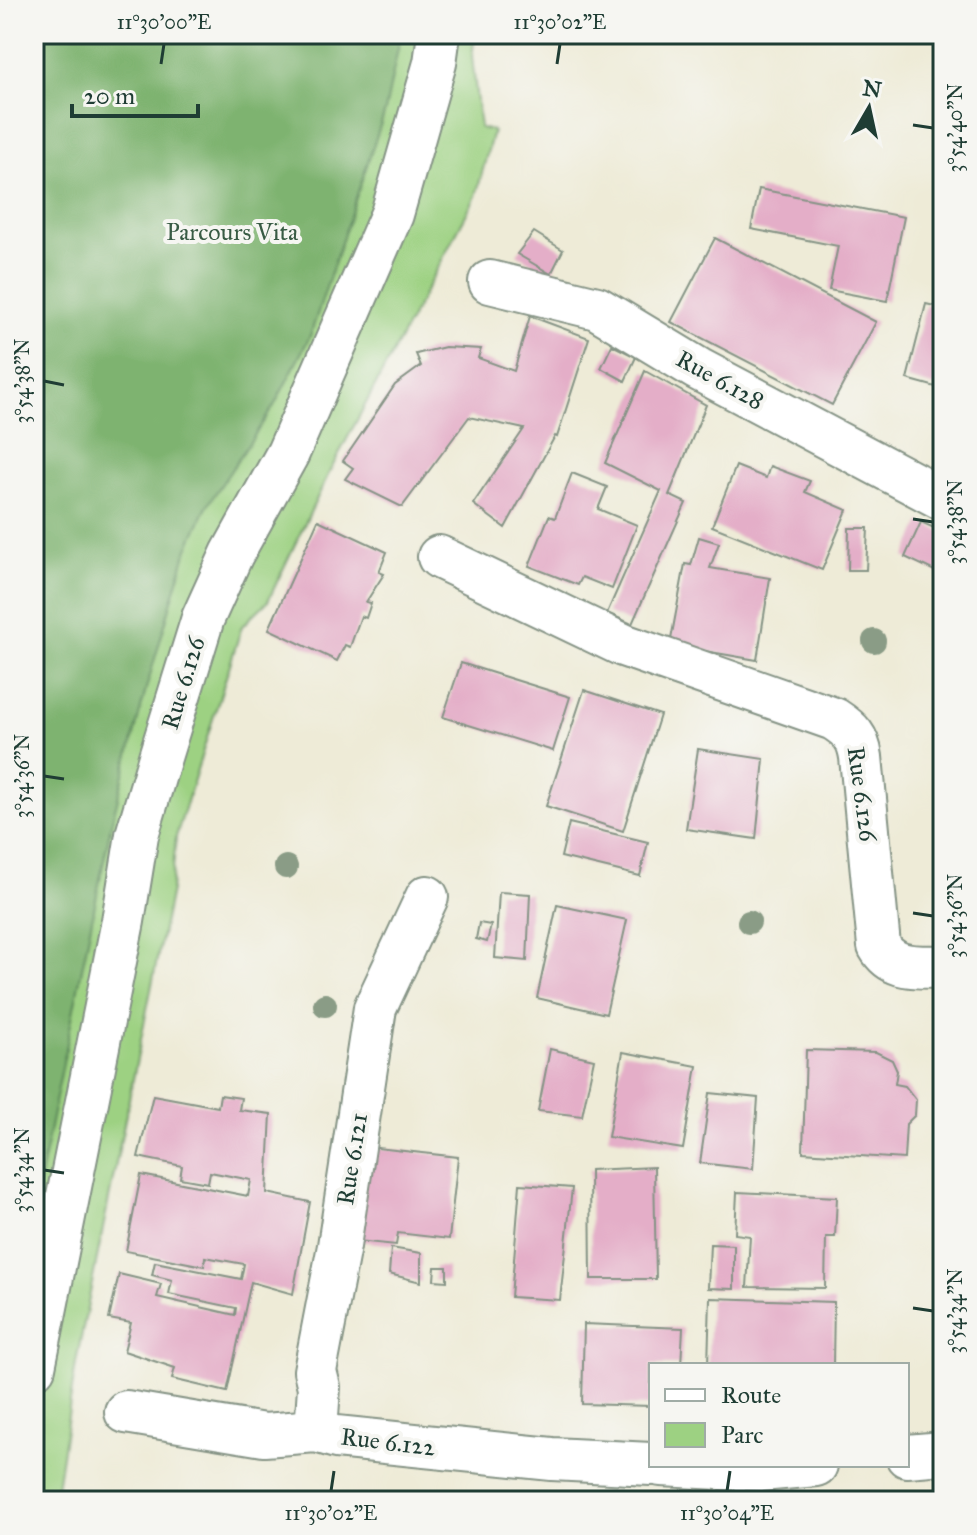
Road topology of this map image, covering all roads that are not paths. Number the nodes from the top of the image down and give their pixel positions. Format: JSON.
{"nodes":[{"id":1,"x":439,"y":34,"type":"edge"},
{"id":2,"x":490,"y":282,"type":"dead end"},
{"id":3,"x":943,"y":499,"type":"edge"},
{"id":4,"x":439,"y":557,"type":"dead end"},
{"id":5,"x":427,"y":897,"type":"dead end"},
{"id":6,"x":943,"y":967,"type":"edge"},
{"id":7,"x":34,"y":1367,"type":"edge"},
{"id":8,"x":126,"y":1412,"type":"dead end"},
{"id":9,"x":316,"y":1431,"type":"junction"},
{"id":10,"x":943,"y":1453,"type":"edge"},
{"id":11,"x":909,"y":1456,"type":"edge"},
{"id":12,"x":649,"y":1464,"type":"edge"},
{"id":13,"x":670,"y":1467,"type":"edge"},
{"id":14,"x":811,"y":1467,"type":"edge"},
{"id":15,"x":760,"y":1486,"type":"edge"}],
"edges":[{"from":1,"to":7,"type":"street","name":"Rue 6.126"},
{"from":2,"to":3,"type":"street","name":"Rue 6.128"},
{"from":4,"to":6,"type":"street","name":"Rue 6.126"},
{"from":5,"to":9,"type":"street","name":"Rue 6.121"},
{"from":8,"to":9,"type":"street","name":"Rue 6.122"},
{"from":9,"to":12,"type":"street","name":"Rue 6.122"},
{"from":10,"to":11,"type":"street"},
{"from":13,"to":15,"type":"street"},
{"from":14,"to":15,"type":"street"}]}
